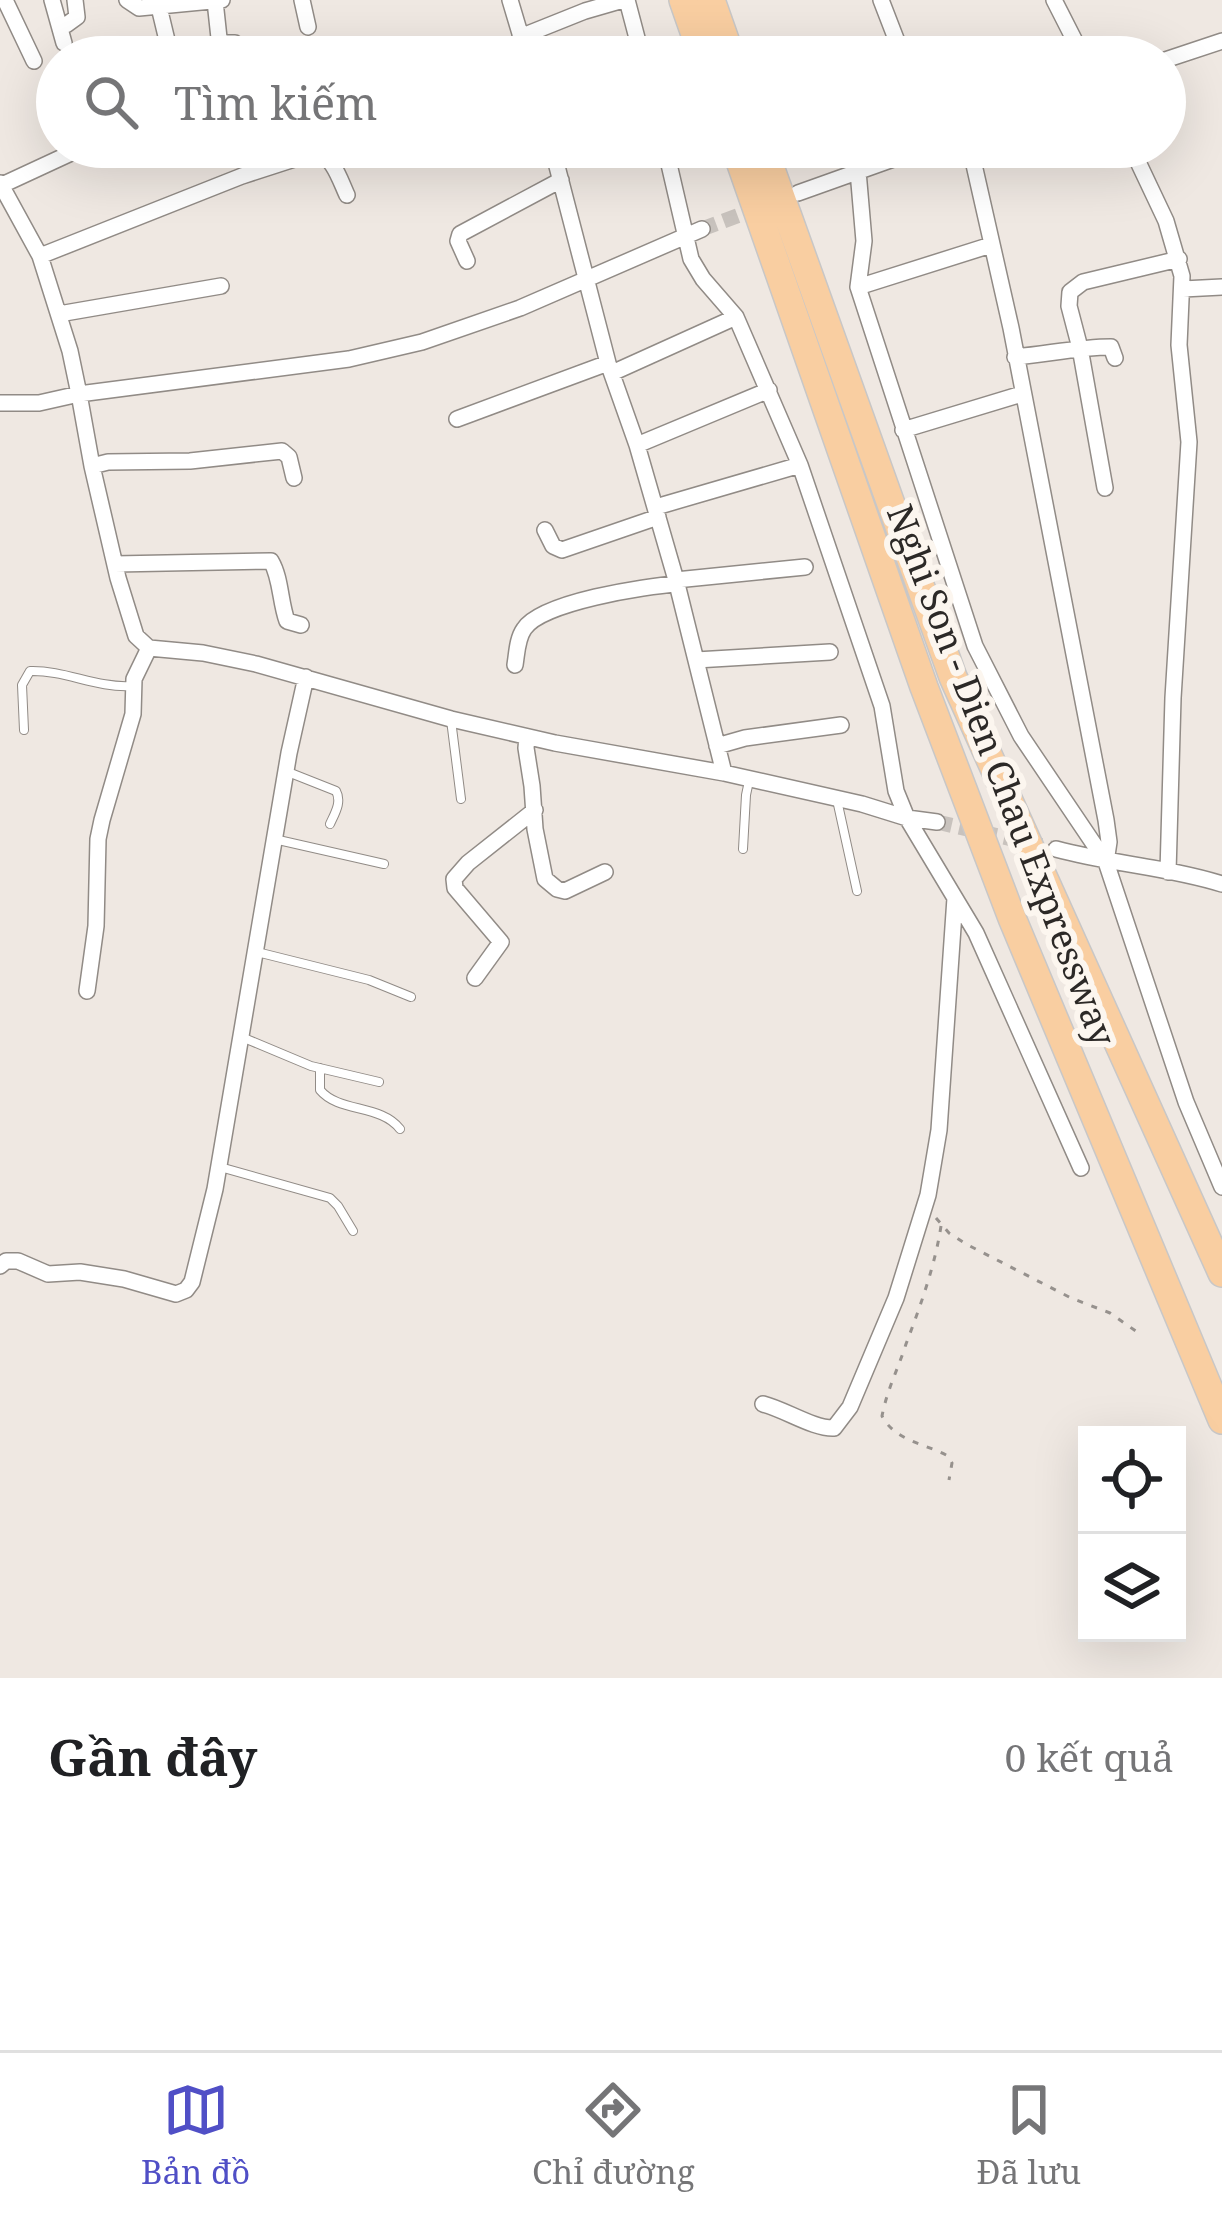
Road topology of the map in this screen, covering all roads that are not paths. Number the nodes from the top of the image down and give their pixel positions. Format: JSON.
{"nodes":[{"id":1,"x":4,"y":0,"type":"edge"},
{"id":2,"x":52,"y":0,"type":"edge"},
{"id":3,"x":75,"y":0,"type":"edge"},
{"id":4,"x":127,"y":0,"type":"edge"},
{"id":5,"x":219,"y":0,"type":"edge"},
{"id":6,"x":302,"y":0,"type":"edge"},
{"id":7,"x":510,"y":0,"type":"edge"},
{"id":8,"x":625,"y":0,"type":"edge"},
{"id":9,"x":683,"y":0,"type":"edge"},
{"id":10,"x":711,"y":0,"type":"edge"},
{"id":11,"x":881,"y":0,"type":"edge"},
{"id":12,"x":1054,"y":0,"type":"edge"},
{"id":13,"x":159,"y":7,"type":"junction"},
{"id":14,"x":308,"y":27,"type":"dead end"},
{"id":15,"x":166,"y":36,"type":"edge"},
{"id":16,"x":219,"y":36,"type":"edge"},
{"id":17,"x":520,"y":36,"type":"edge"},
{"id":18,"x":522,"y":36,"type":"edge"},
{"id":19,"x":636,"y":36,"type":"edge"},
{"id":20,"x":696,"y":36,"type":"edge"},
{"id":21,"x":724,"y":36,"type":"edge"},
{"id":22,"x":895,"y":36,"type":"edge"},
{"id":23,"x":1072,"y":36,"type":"edge"},
{"id":24,"x":1222,"y":41,"type":"edge"},
{"id":25,"x":1186,"y":53,"type":"edge"},
{"id":26,"x":34,"y":61,"type":"dead end"},
{"id":27,"x":37,"y":168,"type":"edge"},
{"id":28,"x":267,"y":168,"type":"edge"},
{"id":29,"x":333,"y":168,"type":"edge"},
{"id":30,"x":557,"y":168,"type":"edge"},
{"id":31,"x":670,"y":168,"type":"edge"},
{"id":32,"x":742,"y":168,"type":"edge"},
{"id":33,"x":771,"y":168,"type":"edge"},
{"id":34,"x":867,"y":168,"type":"edge"},
{"id":35,"x":974,"y":168,"type":"edge"},
{"id":36,"x":1140,"y":168,"type":"edge"},
{"id":37,"x":858,"y":171,"type":"junction"},
{"id":38,"x":561,"y":181,"type":"junction"},
{"id":39,"x":1,"y":184,"type":"edge"},
{"id":40,"x":797,"y":193,"type":"dead end"},
{"id":41,"x":347,"y":195,"type":"dead end"},
{"id":42,"x":703,"y":229,"type":"tunnel mouth"},
{"id":43,"x":685,"y":237,"type":"junction"},
{"id":44,"x":991,"y":245,"type":"junction"},
{"id":45,"x":40,"y":256,"type":"junction"},
{"id":46,"x":1179,"y":259,"type":"junction"},
{"id":47,"x":467,"y":261,"type":"dead end"},
{"id":48,"x":586,"y":279,"type":"junction"},
{"id":49,"x":220,"y":286,"type":"dead end"},
{"id":50,"x":858,"y":287,"type":"junction"},
{"id":51,"x":1222,"y":287,"type":"edge"},
{"id":52,"x":1183,"y":289,"type":"junction"},
{"id":53,"x":59,"y":314,"type":"junction"},
{"id":54,"x":736,"y":317,"type":"junction"},
{"id":55,"x":1080,"y":348,"type":"junction"},
{"id":56,"x":1015,"y":357,"type":"junction"},
{"id":57,"x":1115,"y":358,"type":"dead end"},
{"id":58,"x":610,"y":368,"type":"junction"},
{"id":59,"x":769,"y":390,"type":"junction"},
{"id":60,"x":79,"y":394,"type":"junction"},
{"id":61,"x":1022,"y":394,"type":"junction"},
{"id":62,"x":0,"y":404,"type":"edge"},
{"id":63,"x":457,"y":419,"type":"dead end"},
{"id":64,"x":903,"y":430,"type":"junction"},
{"id":65,"x":637,"y":446,"type":"junction"},
{"id":66,"x":800,"y":465,"type":"junction"},
{"id":67,"x":92,"y":466,"type":"junction"},
{"id":68,"x":294,"y":478,"type":"dead end"},
{"id":69,"x":1105,"y":488,"type":"dead end"},
{"id":70,"x":657,"y":512,"type":"junction"},
{"id":71,"x":545,"y":530,"type":"dead end"},
{"id":72,"x":115,"y":563,"type":"junction"},
{"id":73,"x":805,"y":567,"type":"dead end"},
{"id":74,"x":677,"y":582,"type":"junction"},
{"id":75,"x":301,"y":625,"type":"dead end"},
{"id":76,"x":149,"y":648,"type":"junction"},
{"id":77,"x":830,"y":652,"type":"dead end"},
{"id":78,"x":696,"y":660,"type":"junction"},
{"id":79,"x":515,"y":665,"type":"dead end"},
{"id":80,"x":306,"y":677,"type":"junction"},
{"id":81,"x":133,"y":686,"type":"junction"},
{"id":82,"x":451,"y":719,"type":"junction"},
{"id":83,"x":841,"y":724,"type":"dead end"},
{"id":84,"x":24,"y":730,"type":"dead end"},
{"id":85,"x":527,"y":736,"type":"junction"},
{"id":86,"x":717,"y":746,"type":"junction"},
{"id":87,"x":286,"y":771,"type":"junction"},
{"id":88,"x":724,"y":773,"type":"junction"},
{"id":89,"x":750,"y":780,"type":"junction"},
{"id":90,"x":461,"y":799,"type":"dead end"},
{"id":91,"x":837,"y":799,"type":"junction"},
{"id":92,"x":535,"y":810,"type":"junction"},
{"id":93,"x":907,"y":818,"type":"junction"},
{"id":94,"x":937,"y":822,"type":"tunnel mouth"},
{"id":95,"x":330,"y":824,"type":"dead end"},
{"id":96,"x":274,"y":839,"type":"junction"},
{"id":97,"x":743,"y":849,"type":"dead end"},
{"id":98,"x":1056,"y":849,"type":"tunnel mouth"},
{"id":99,"x":1106,"y":862,"type":"junction"},
{"id":100,"x":384,"y":864,"type":"dead end"},
{"id":101,"x":605,"y":872,"type":"dead end"},
{"id":102,"x":1168,"y":872,"type":"junction"},
{"id":103,"x":1222,"y":884,"type":"edge"},
{"id":104,"x":857,"y":892,"type":"dead end"},
{"id":105,"x":955,"y":896,"type":"junction"},
{"id":106,"x":256,"y":951,"type":"junction"},
{"id":107,"x":475,"y":978,"type":"dead end"},
{"id":108,"x":87,"y":991,"type":"dead end"},
{"id":109,"x":411,"y":997,"type":"dead end"},
{"id":110,"x":239,"y":1035,"type":"junction"},
{"id":111,"x":320,"y":1068,"type":"junction"},
{"id":112,"x":379,"y":1082,"type":"dead end"},
{"id":113,"x":400,"y":1129,"type":"dead end"},
{"id":114,"x":218,"y":1167,"type":"junction"},
{"id":115,"x":1082,"y":1168,"type":"dead end"},
{"id":116,"x":1222,"y":1187,"type":"edge"},
{"id":117,"x":352,"y":1231,"type":"dead end"},
{"id":118,"x":0,"y":1266,"type":"edge"},
{"id":119,"x":1222,"y":1273,"type":"edge"},
{"id":120,"x":763,"y":1404,"type":"dead end"},
{"id":121,"x":1222,"y":1420,"type":"edge"}],
"edges":[{"from":1,"to":26,"type":"street"},
{"from":2,"to":3,"type":"street"},
{"from":4,"to":13,"type":"street"},
{"from":5,"to":13,"type":"street"},
{"from":5,"to":16,"type":"street"},
{"from":6,"to":14,"type":"street"},
{"from":7,"to":17,"type":"street"},
{"from":8,"to":18,"type":"street"},
{"from":8,"to":19,"type":"street"},
{"from":9,"to":20,"type":"highway"},
{"from":10,"to":21,"type":"highway"},
{"from":11,"to":22,"type":"street"},
{"from":12,"to":23,"type":"street"},
{"from":13,"to":15,"type":"street"},
{"from":24,"to":25,"type":"street"},
{"from":27,"to":39,"type":"street"},
{"from":28,"to":45,"type":"street"},
{"from":29,"to":41,"type":"street"},
{"from":30,"to":38,"type":"street"},
{"from":31,"to":43,"type":"street"},
{"from":32,"to":121,"type":"highway","name":"Nghi Son - Dien Chau Expressway"},
{"from":33,"to":119,"type":"highway","name":"Nghi Son - Dien Chau Expressway"},
{"from":34,"to":37,"type":"street"},
{"from":35,"to":44,"type":"street"},
{"from":36,"to":46,"type":"street"},
{"from":37,"to":40,"type":"street"},
{"from":37,"to":50,"type":"street"},
{"from":38,"to":47,"type":"street"},
{"from":38,"to":48,"type":"street"},
{"from":39,"to":45,"type":"street"},
{"from":42,"to":43,"type":"street"},
{"from":43,"to":48,"type":"street"},
{"from":43,"to":54,"type":"street"},
{"from":44,"to":50,"type":"street"},
{"from":44,"to":56,"type":"street"},
{"from":45,"to":53,"type":"street"},
{"from":46,"to":52,"type":"street"},
{"from":46,"to":55,"type":"street"},
{"from":48,"to":58,"type":"street"},
{"from":48,"to":60,"type":"street"},
{"from":49,"to":53,"type":"street"},
{"from":50,"to":64,"type":"street"},
{"from":51,"to":52,"type":"street"},
{"from":52,"to":102,"type":"street"},
{"from":53,"to":60,"type":"street"},
{"from":54,"to":58,"type":"street"},
{"from":54,"to":59,"type":"street"},
{"from":55,"to":56,"type":"street"},
{"from":55,"to":57,"type":"street"},
{"from":55,"to":69,"type":"street"},
{"from":56,"to":61,"type":"street"},
{"from":58,"to":63,"type":"street"},
{"from":58,"to":65,"type":"street"},
{"from":59,"to":65,"type":"street"},
{"from":59,"to":66,"type":"street"},
{"from":60,"to":62,"type":"street"},
{"from":60,"to":67,"type":"street"},
{"from":61,"to":64,"type":"street"},
{"from":61,"to":99,"type":"street"},
{"from":64,"to":99,"type":"street"},
{"from":65,"to":70,"type":"street"},
{"from":66,"to":70,"type":"street"},
{"from":66,"to":93,"type":"street"},
{"from":67,"to":68,"type":"street"},
{"from":67,"to":72,"type":"street"},
{"from":70,"to":71,"type":"street"},
{"from":70,"to":74,"type":"street"},
{"from":72,"to":75,"type":"street"},
{"from":72,"to":76,"type":"street"},
{"from":73,"to":74,"type":"street"},
{"from":74,"to":78,"type":"street"},
{"from":74,"to":79,"type":"street"},
{"from":76,"to":80,"type":"street"},
{"from":76,"to":81,"type":"street"},
{"from":77,"to":78,"type":"street"},
{"from":78,"to":86,"type":"street"},
{"from":80,"to":82,"type":"street"},
{"from":80,"to":87,"type":"street"},
{"from":81,"to":84,"type":"lane"},
{"from":81,"to":108,"type":"street"},
{"from":82,"to":85,"type":"street"},
{"from":82,"to":90,"type":"lane"},
{"from":83,"to":86,"type":"street"},
{"from":85,"to":88,"type":"street"},
{"from":85,"to":92,"type":"street"},
{"from":86,"to":88,"type":"street"},
{"from":87,"to":95,"type":"lane"},
{"from":87,"to":96,"type":"street"},
{"from":88,"to":89,"type":"street"},
{"from":89,"to":91,"type":"street"},
{"from":89,"to":97,"type":"lane"},
{"from":91,"to":93,"type":"street"},
{"from":91,"to":104,"type":"lane"},
{"from":92,"to":101,"type":"street"},
{"from":92,"to":107,"type":"street"},
{"from":93,"to":94,"type":"street"},
{"from":93,"to":105,"type":"street"},
{"from":96,"to":100,"type":"lane"},
{"from":96,"to":106,"type":"street"},
{"from":98,"to":99,"type":"street"},
{"from":99,"to":102,"type":"street"},
{"from":99,"to":116,"type":"street"},
{"from":102,"to":103,"type":"street"},
{"from":105,"to":115,"type":"street"},
{"from":105,"to":120,"type":"street"},
{"from":106,"to":109,"type":"lane"},
{"from":106,"to":110,"type":"street"},
{"from":110,"to":111,"type":"lane"},
{"from":110,"to":114,"type":"street"},
{"from":111,"to":112,"type":"lane"},
{"from":111,"to":113,"type":"lane"},
{"from":114,"to":117,"type":"lane"},
{"from":114,"to":118,"type":"street"}]}
